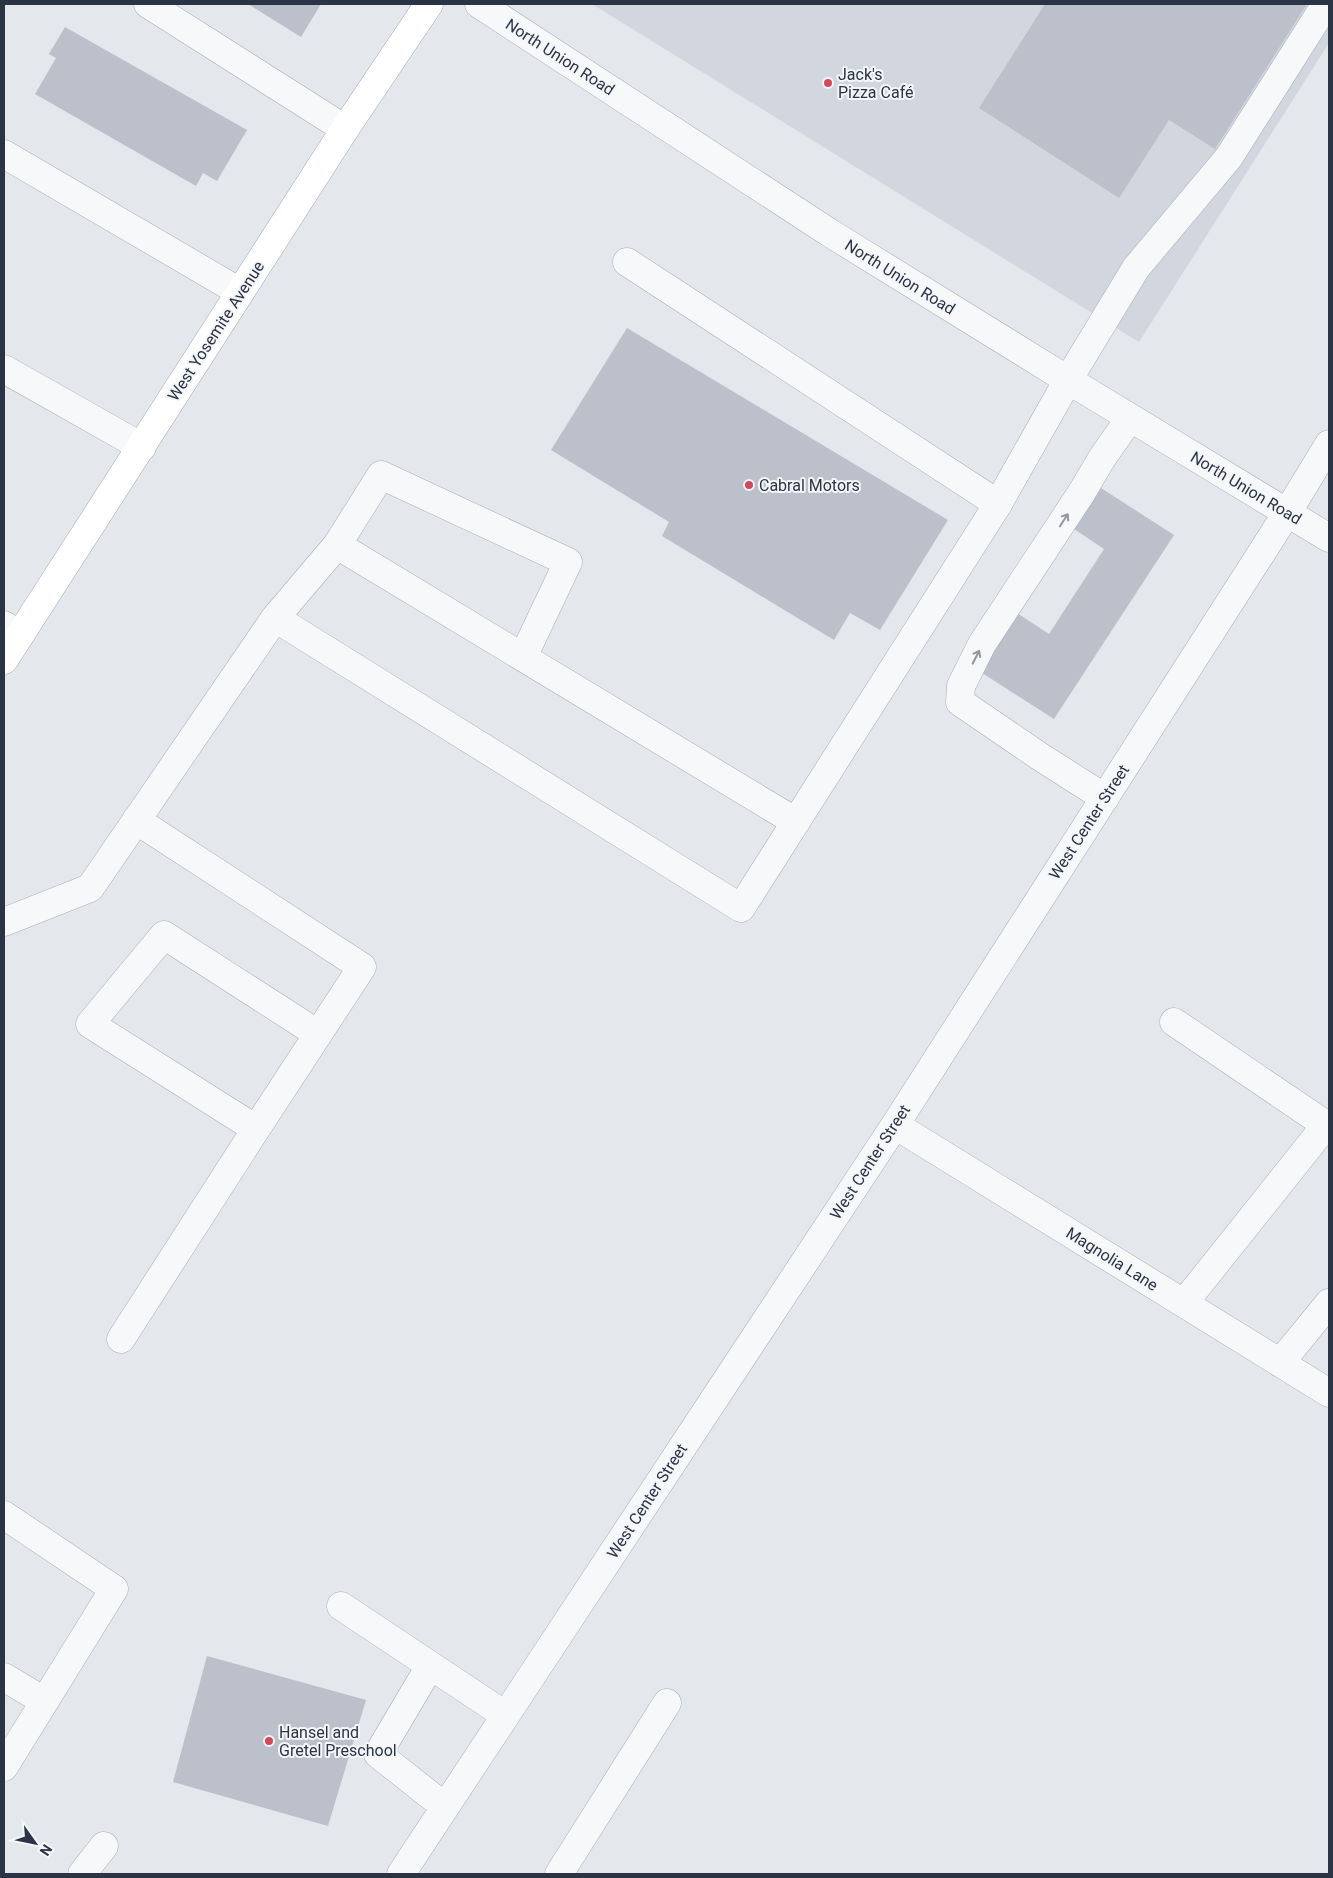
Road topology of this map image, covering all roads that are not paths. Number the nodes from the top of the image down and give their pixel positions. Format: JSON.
{"nodes":[{"id":1,"x":148,"y":4,"type":"edge"},
{"id":2,"x":429,"y":4,"type":"edge"},
{"id":3,"x":479,"y":4,"type":"edge"},
{"id":4,"x":1326,"y":4,"type":"edge"},
{"id":5,"x":345,"y":129,"type":"junction"},
{"id":6,"x":4,"y":154,"type":"edge"},
{"id":7,"x":627,"y":262,"type":"dead end"},
{"id":8,"x":240,"y":292,"type":"junction"},
{"id":9,"x":4,"y":369,"type":"edge"},
{"id":10,"x":1068,"y":380,"type":"junction"},
{"id":11,"x":1130,"y":418,"type":"junction"},
{"id":12,"x":1329,"y":444,"type":"edge"},
{"id":13,"x":142,"y":447,"type":"junction"},
{"id":14,"x":998,"y":504,"type":"junction"},
{"id":15,"x":1287,"y":512,"type":"junction"},
{"id":16,"x":1329,"y":538,"type":"edge"},
{"id":17,"x":337,"y":545,"type":"junction"},
{"id":18,"x":275,"y":618,"type":"junction"},
{"id":19,"x":12,"y":630,"type":"edge"},
{"id":20,"x":523,"y":657,"type":"junction"},
{"id":21,"x":4,"y":660,"type":"edge"},
{"id":22,"x":1104,"y":798,"type":"junction"},
{"id":23,"x":136,"y":820,"type":"junction"},
{"id":24,"x":796,"y":822,"type":"junction"},
{"id":25,"x":4,"y":922,"type":"edge"},
{"id":26,"x":1174,"y":1022,"type":"dead end"},
{"id":27,"x":318,"y":1034,"type":"junction"},
{"id":28,"x":895,"y":1125,"type":"junction"},
{"id":29,"x":256,"y":1129,"type":"junction"},
{"id":30,"x":1184,"y":1303,"type":"junction"},
{"id":31,"x":1329,"y":1304,"type":"edge"},
{"id":32,"x":122,"y":1339,"type":"dead end"},
{"id":33,"x":1280,"y":1363,"type":"junction"},
{"id":34,"x":1329,"y":1393,"type":"edge"},
{"id":35,"x":4,"y":1515,"type":"edge"},
{"id":36,"x":341,"y":1606,"type":"dead end"},
{"id":37,"x":430,"y":1666,"type":"junction"},
{"id":38,"x":4,"y":1677,"type":"edge"},
{"id":39,"x":44,"y":1701,"type":"junction"},
{"id":40,"x":667,"y":1703,"type":"dead end"},
{"id":41,"x":505,"y":1715,"type":"junction"},
{"id":42,"x":4,"y":1767,"type":"edge"},
{"id":43,"x":445,"y":1807,"type":"junction"},
{"id":44,"x":104,"y":1846,"type":"dead end"},
{"id":45,"x":82,"y":1874,"type":"edge"},
{"id":46,"x":401,"y":1874,"type":"edge"},
{"id":47,"x":559,"y":1874,"type":"edge"}],
"edges":[{"from":1,"to":5,"type":"street"},
{"from":2,"to":5,"type":"main road","name":"West Yosemite Avenue"},
{"from":3,"to":10,"type":"street","name":"North Union Road"},
{"from":4,"to":10,"type":"street"},
{"from":5,"to":8,"type":"main road","name":"West Yosemite Avenue"},
{"from":6,"to":8,"type":"street"},
{"from":7,"to":14,"type":"street"},
{"from":8,"to":13,"type":"main road","name":"West Yosemite Avenue"},
{"from":9,"to":13,"type":"street"},
{"from":10,"to":11,"type":"street","name":"North Union Road"},
{"from":10,"to":14,"type":"street"},
{"from":11,"to":15,"type":"street","name":"North Union Road"},
{"from":22,"to":11,"type":"street","one_way":true},
{"from":12,"to":15,"type":"street","name":"West Center Street"},
{"from":13,"to":19,"type":"main road","name":"West Yosemite Avenue"},
{"from":14,"to":24,"type":"street"},
{"from":15,"to":16,"type":"street","name":"North Union Road"},
{"from":15,"to":22,"type":"street","name":"West Center Street"},
{"from":17,"to":18,"type":"street"},
{"from":17,"to":20,"type":"street"},
{"from":17,"to":20,"type":"street"},
{"from":18,"to":23,"type":"street"},
{"from":18,"to":24,"type":"street"},
{"from":19,"to":21,"type":"main road","name":"West Yosemite Avenue"},
{"from":20,"to":24,"type":"street"},
{"from":22,"to":28,"type":"street","name":"West Center Street"},
{"from":23,"to":25,"type":"street"},
{"from":23,"to":27,"type":"street"},
{"from":26,"to":30,"type":"street"},
{"from":27,"to":29,"type":"street"},
{"from":27,"to":29,"type":"street"},
{"from":28,"to":30,"type":"street","name":"Magnolia Lane"},
{"from":28,"to":41,"type":"street","name":"West Center Street"},
{"from":29,"to":32,"type":"street"},
{"from":30,"to":33,"type":"street","name":"Magnolia Lane"},
{"from":31,"to":33,"type":"street"},
{"from":33,"to":34,"type":"street","name":"Magnolia Lane"},
{"from":35,"to":39,"type":"street"},
{"from":36,"to":37,"type":"street"},
{"from":37,"to":41,"type":"street"},
{"from":37,"to":43,"type":"street"},
{"from":38,"to":39,"type":"street"},
{"from":39,"to":42,"type":"street"},
{"from":40,"to":47,"type":"street"},
{"from":41,"to":43,"type":"street","name":"West Center Street"},
{"from":43,"to":46,"type":"street","name":"West Center Street"},
{"from":44,"to":45,"type":"street"}]}
